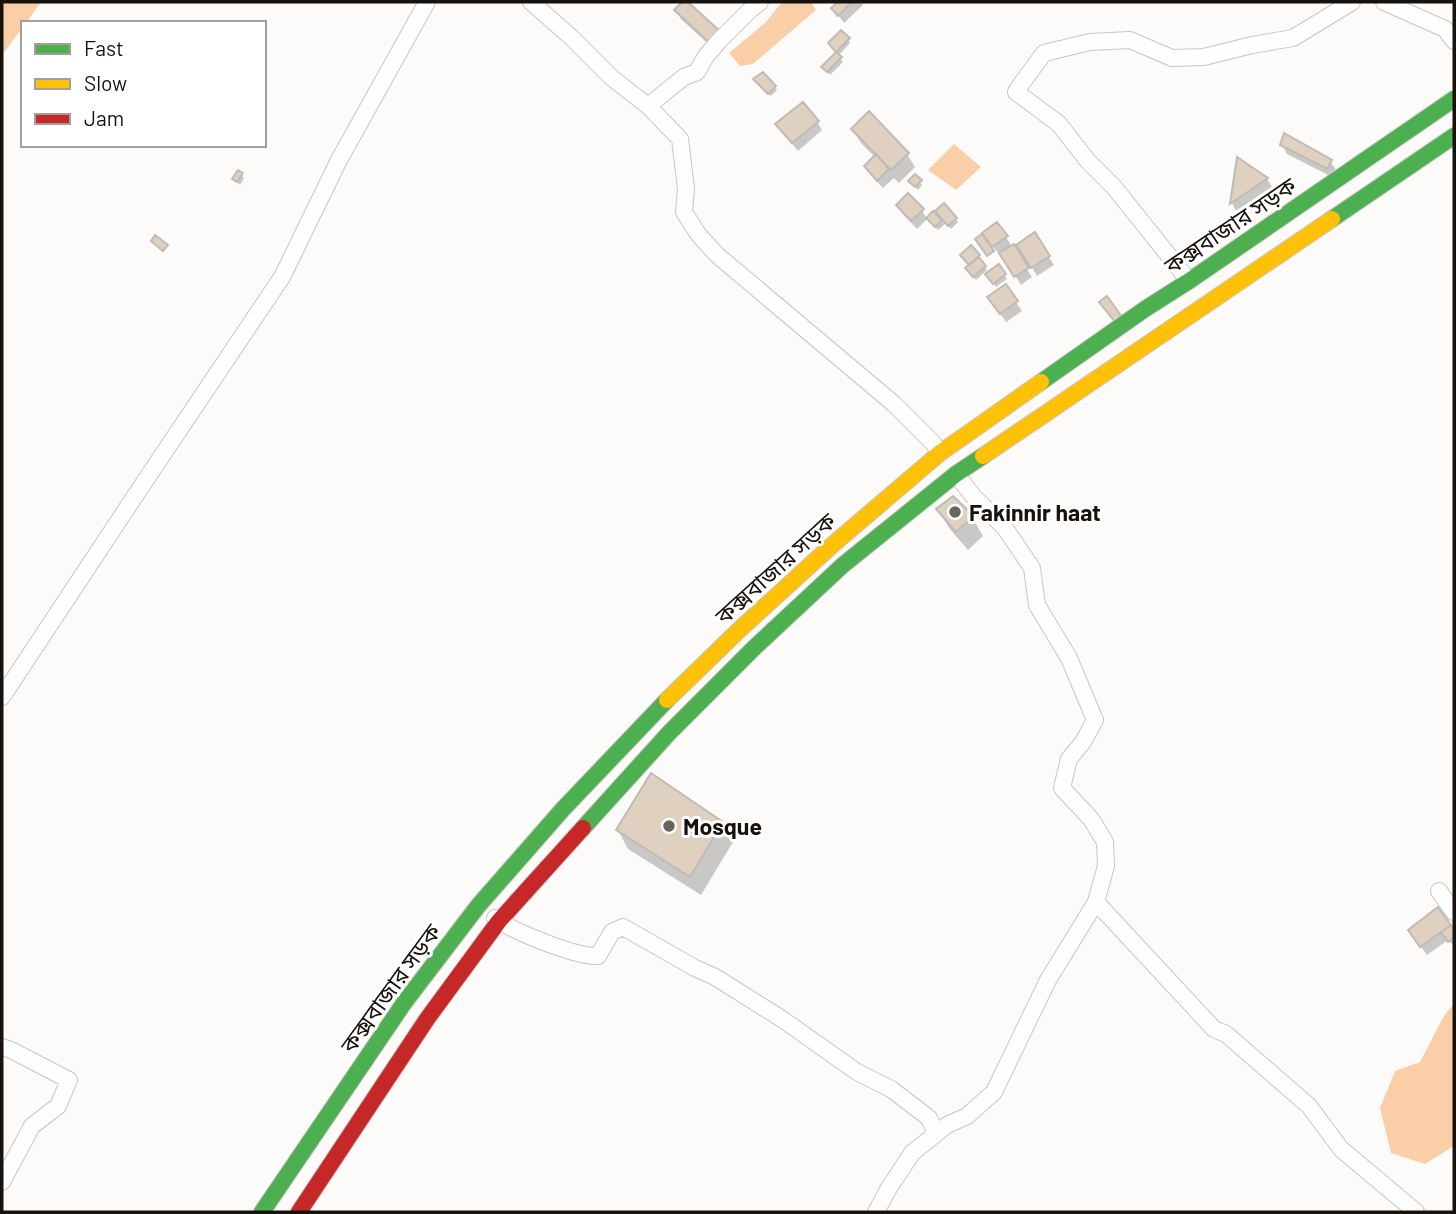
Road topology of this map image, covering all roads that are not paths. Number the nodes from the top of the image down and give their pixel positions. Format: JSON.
{"nodes":[{"id":1,"x":427,"y":2,"type":"edge"},
{"id":2,"x":531,"y":2,"type":"edge"},
{"id":3,"x":760,"y":2,"type":"edge"},
{"id":4,"x":1352,"y":2,"type":"edge"},
{"id":5,"x":1384,"y":2,"type":"edge"},
{"id":6,"x":1454,"y":41,"type":"edge"},
{"id":7,"x":1454,"y":99,"type":"edge"},
{"id":8,"x":648,"y":106,"type":"junction"},
{"id":9,"x":1454,"y":135,"type":"edge"},
{"id":10,"x":1189,"y":281,"type":"junction"},
{"id":11,"x":940,"y":453,"type":"junction"},
{"id":12,"x":956,"y":474,"type":"junction"},
{"id":13,"x":2,"y":697,"type":"edge"},
{"id":14,"x":1439,"y":891,"type":"dead end"},
{"id":15,"x":1096,"y":902,"type":"junction"},
{"id":16,"x":478,"y":906,"type":"junction"},
{"id":17,"x":1454,"y":912,"type":"edge"},
{"id":18,"x":499,"y":921,"type":"junction"},
{"id":19,"x":2,"y":1047,"type":"edge"},
{"id":20,"x":936,"y":1134,"type":"junction"},
{"id":21,"x":2,"y":1182,"type":"edge"},
{"id":22,"x":262,"y":1212,"type":"edge"},
{"id":23,"x":299,"y":1212,"type":"edge"},
{"id":24,"x":876,"y":1212,"type":"edge"},
{"id":25,"x":1416,"y":1212,"type":"edge"}],
"edges":[{"from":1,"to":13,"type":"street"},
{"from":2,"to":8,"type":"street"},
{"from":3,"to":8,"type":"street"},
{"from":4,"to":10,"type":"street"},
{"from":5,"to":6,"type":"street"},
{"from":7,"to":10,"type":"highway","name":"কক্সবাজার সড়ক"},
{"from":8,"to":11,"type":"street"},
{"from":9,"to":12,"type":"highway","name":"কক্সবাজার সড়ক"},
{"from":10,"to":11,"type":"highway","name":"কক্সবাজার সড়ক"},
{"from":11,"to":16,"type":"highway","name":"কক্সবাজার সড়ক"},
{"from":12,"to":15,"type":"street"},
{"from":12,"to":18,"type":"highway","name":"কক্সবাজার সড়ক"},
{"from":14,"to":17,"type":"street"},
{"from":15,"to":20,"type":"street"},
{"from":15,"to":25,"type":"street"},
{"from":16,"to":18,"type":"street"},
{"from":16,"to":22,"type":"highway","name":"কক্সবাজার সড়ক"},
{"from":18,"to":20,"type":"street"},
{"from":18,"to":23,"type":"highway","name":"কক্সবাজার সড়ক"},
{"from":19,"to":21,"type":"street"},
{"from":20,"to":24,"type":"street"}]}
